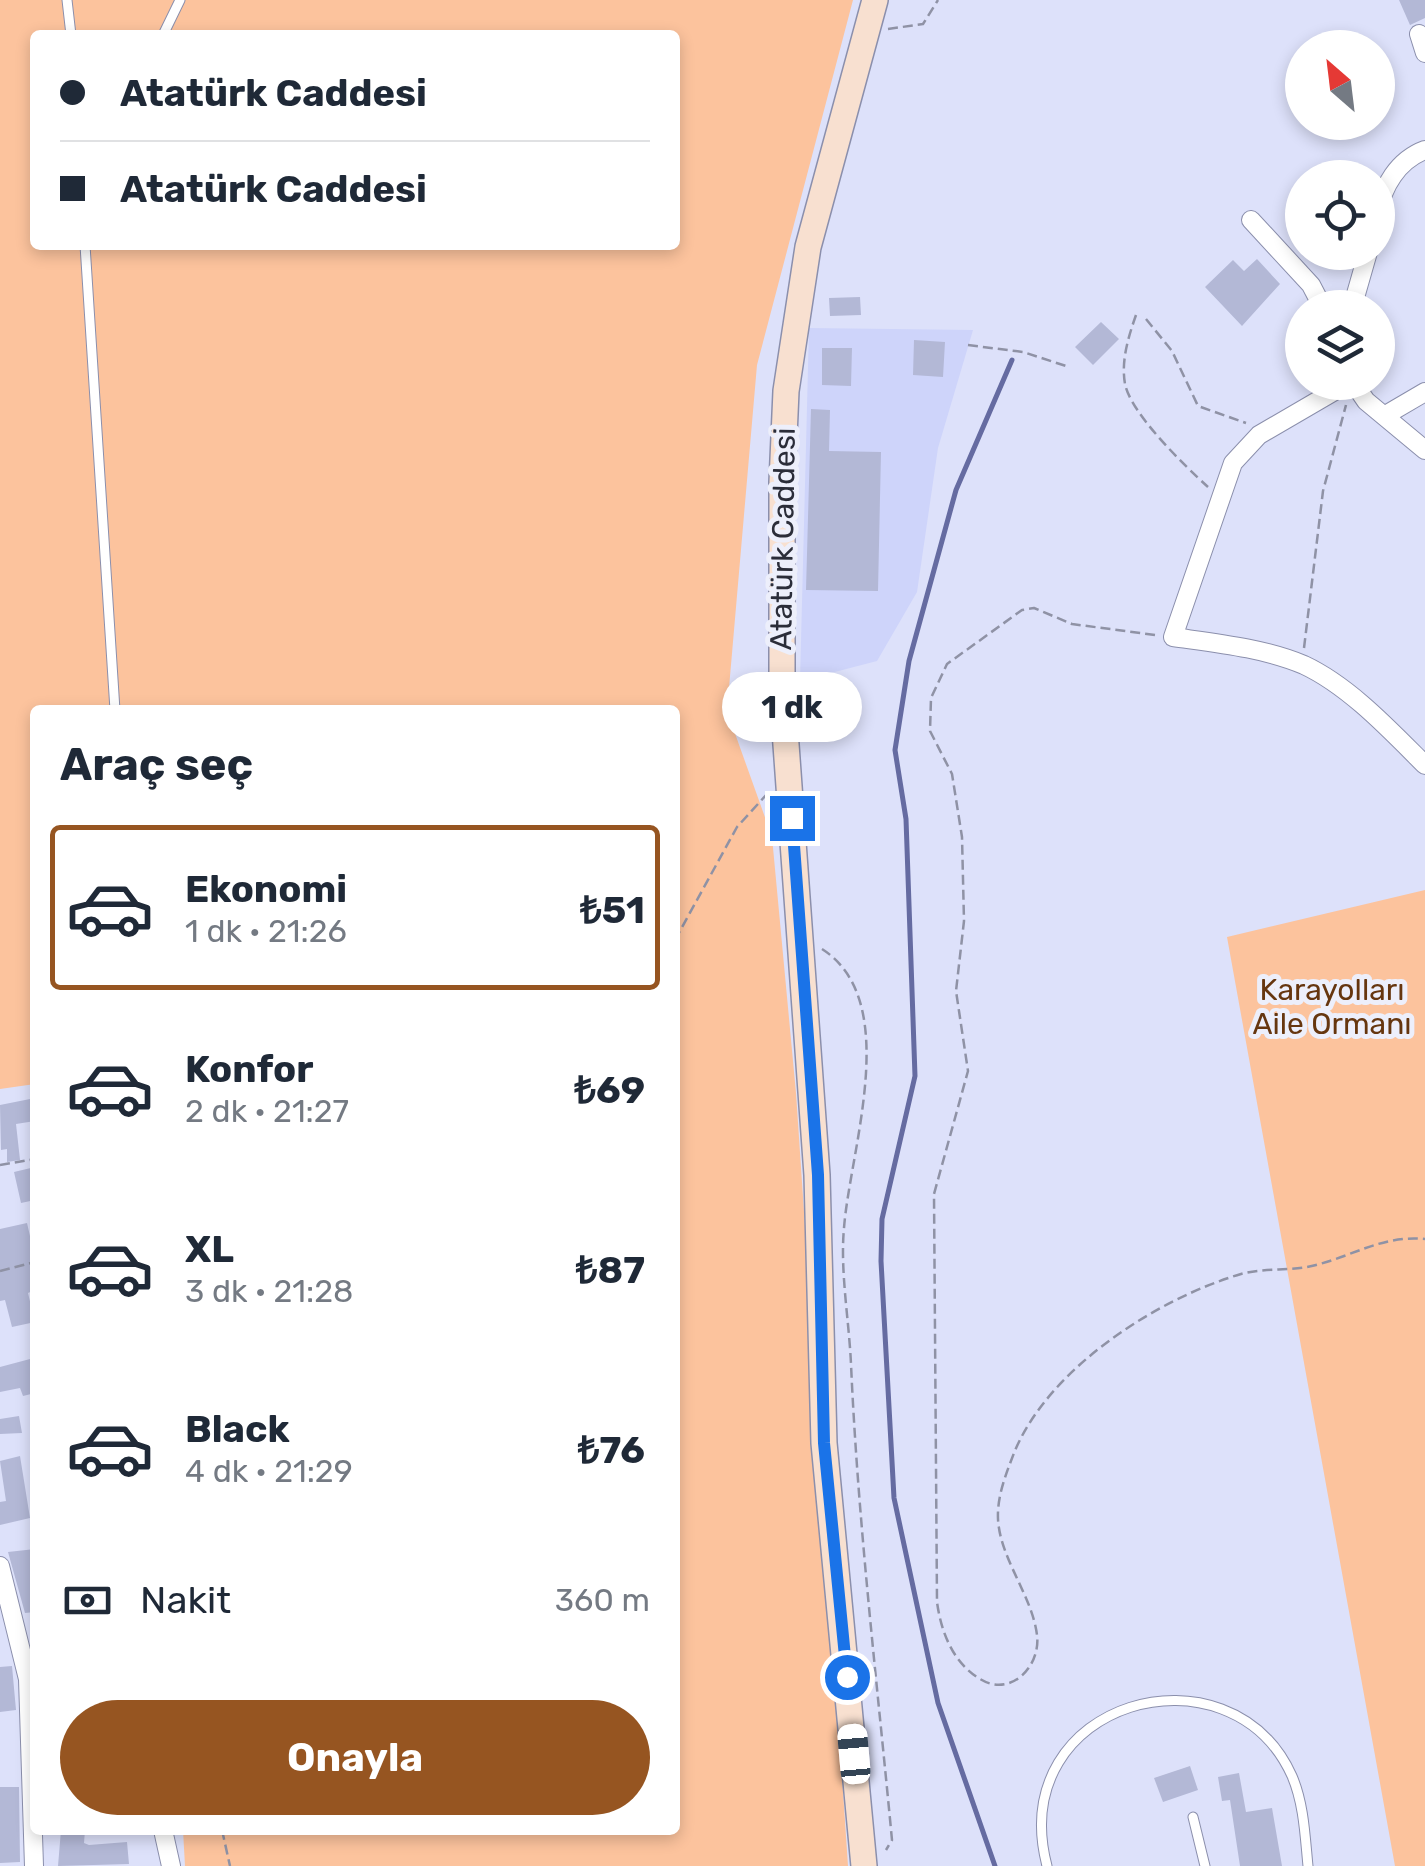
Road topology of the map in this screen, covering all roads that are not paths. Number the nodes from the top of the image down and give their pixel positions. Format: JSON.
{"nodes":[{"id":1,"x":67,"y":0,"type":"edge"},
{"id":2,"x":180,"y":0,"type":"edge"},
{"id":3,"x":876,"y":0,"type":"edge"},
{"id":4,"x":70,"y":30,"type":"edge"},
{"id":5,"x":165,"y":30,"type":"edge"},
{"id":6,"x":1419,"y":34,"type":"dead end"},
{"id":7,"x":1425,"y":53,"type":"edge"},
{"id":8,"x":1425,"y":150,"type":"edge"},
{"id":9,"x":1395,"y":174,"type":"edge"},
{"id":10,"x":1251,"y":220,"type":"dead end"},
{"id":11,"x":84,"y":250,"type":"edge"},
{"id":12,"x":1314,"y":290,"type":"edge"},
{"id":13,"x":1425,"y":392,"type":"edge"},
{"id":14,"x":1327,"y":400,"type":"edge"},
{"id":15,"x":1365,"y":400,"type":"edge"},
{"id":16,"x":1384,"y":416,"type":"junction"},
{"id":17,"x":1425,"y":450,"type":"edge"},
{"id":18,"x":115,"y":705,"type":"edge"},
{"id":19,"x":1425,"y":765,"type":"edge"},
{"id":20,"x":0,"y":1566,"type":"edge"},
{"id":21,"x":30,"y":1741,"type":"edge"},
{"id":22,"x":1193,"y":1818,"type":"dead end"},
{"id":23,"x":33,"y":1835,"type":"edge"},
{"id":24,"x":164,"y":1835,"type":"edge"},
{"id":25,"x":872,"y":1862,"type":"edge"},
{"id":26,"x":34,"y":1866,"type":"edge"},
{"id":27,"x":171,"y":1866,"type":"edge"},
{"id":28,"x":1047,"y":1866,"type":"edge"},
{"id":29,"x":1205,"y":1866,"type":"edge"},
{"id":30,"x":1308,"y":1866,"type":"edge"}],
"edges":[{"from":1,"to":4,"type":"lane"},
{"from":2,"to":5,"type":"lane"},
{"from":3,"to":25,"type":"street","name":"Atatürk Caddesi"},
{"from":6,"to":7,"type":"street"},
{"from":8,"to":9,"type":"street"},
{"from":10,"to":12,"type":"street"},
{"from":11,"to":18,"type":"lane"},
{"from":13,"to":16,"type":"street"},
{"from":14,"to":19,"type":"street"},
{"from":15,"to":16,"type":"street"},
{"from":16,"to":17,"type":"street"},
{"from":20,"to":21,"type":"street"},
{"from":22,"to":29,"type":"lane"},
{"from":23,"to":26,"type":"street"},
{"from":24,"to":27,"type":"street"},
{"from":28,"to":30,"type":"lane"}]}
